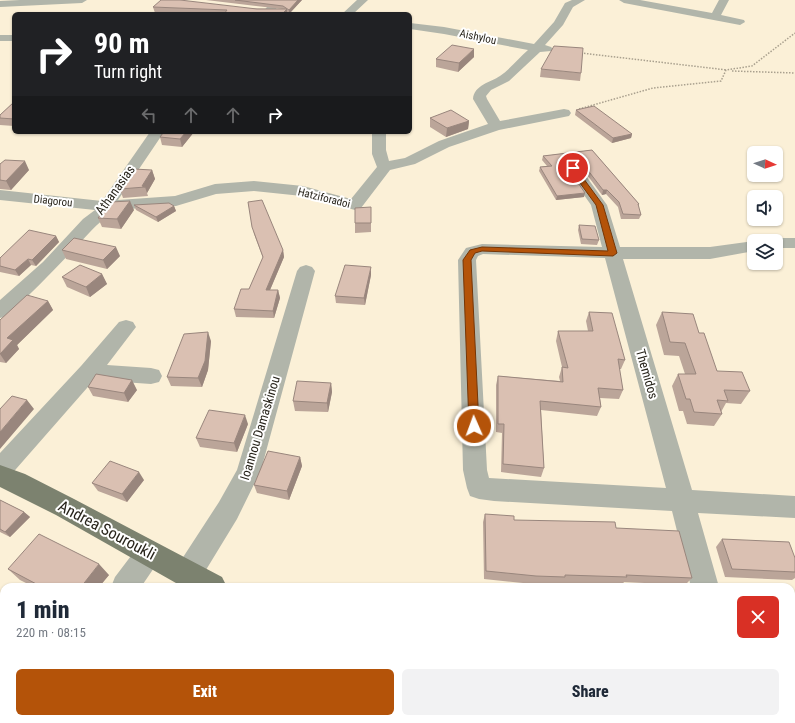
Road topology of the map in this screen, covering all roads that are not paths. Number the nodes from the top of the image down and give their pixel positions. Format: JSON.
{"nodes":[{"id":1,"x":94,"y":0,"type":"edge"},
{"id":2,"x":278,"y":0,"type":"edge"},
{"id":3,"x":363,"y":0,"type":"edge"},
{"id":4,"x":580,"y":0,"type":"edge"},
{"id":5,"x":624,"y":0,"type":"edge"},
{"id":6,"x":724,"y":0,"type":"edge"},
{"id":7,"x":43,"y":1,"type":"edge"},
{"id":8,"x":0,"y":4,"type":"edge"},
{"id":9,"x":82,"y":5,"type":"edge"},
{"id":10,"x":264,"y":12,"type":"edge"},
{"id":11,"x":349,"y":12,"type":"edge"},
{"id":12,"x":715,"y":17,"type":"junction"},
{"id":13,"x":740,"y":22,"type":"dead end"},
{"id":14,"x":412,"y":26,"type":"edge"},
{"id":15,"x":0,"y":38,"type":"edge"},
{"id":16,"x":12,"y":38,"type":"edge"},
{"id":17,"x":542,"y":49,"type":"junction"},
{"id":18,"x":564,"y":113,"type":"road end"},
{"id":19,"x":496,"y":126,"type":"junction"},
{"id":20,"x":156,"y":134,"type":"edge"},
{"id":21,"x":379,"y":134,"type":"edge"},
{"id":22,"x":385,"y":167,"type":"junction"},
{"id":23,"x":573,"y":168,"type":"dead end"},
{"id":24,"x":0,"y":195,"type":"edge"},
{"id":25,"x":106,"y":206,"type":"junction"},
{"id":26,"x":783,"y":243,"type":"edge"},
{"id":27,"x":795,"y":243,"type":"edge"},
{"id":28,"x":747,"y":247,"type":"edge"},
{"id":29,"x":613,"y":253,"type":"junction"},
{"id":30,"x":306,"y":270,"type":"dead end"},
{"id":31,"x":8,"y":294,"type":"edge"},
{"id":32,"x":0,"y":311,"type":"edge"},
{"id":33,"x":126,"y":327,"type":"dead end"},
{"id":34,"x":89,"y":372,"type":"junction"},
{"id":35,"x":151,"y":376,"type":"dead end"},
{"id":36,"x":0,"y":470,"type":"edge"},
{"id":37,"x":0,"y":476,"type":"edge"},
{"id":38,"x":682,"y":500,"type":"junction"},
{"id":39,"x":795,"y":507,"type":"edge"},
{"id":40,"x":149,"y":553,"type":"junction"},
{"id":41,"x":188,"y":574,"type":"junction"},
{"id":42,"x":128,"y":583,"type":"edge"},
{"id":43,"x":205,"y":583,"type":"edge"},
{"id":44,"x":704,"y":583,"type":"edge"}],
"edges":[{"from":1,"to":9,"type":"street"},
{"from":2,"to":10,"type":"street"},
{"from":3,"to":11,"type":"street"},
{"from":4,"to":17,"type":"street"},
{"from":5,"to":12,"type":"street"},
{"from":6,"to":12,"type":"street"},
{"from":7,"to":8,"type":"street"},
{"from":7,"to":9,"type":"street"},
{"from":12,"to":13,"type":"street"},
{"from":14,"to":17,"type":"street","name":"Aishylou"},
{"from":15,"to":16,"type":"street"},
{"from":17,"to":19,"type":"street"},
{"from":18,"to":19,"type":"street"},
{"from":19,"to":22,"type":"street"},
{"from":20,"to":25,"type":"street","name":"Athanasias"},
{"from":21,"to":22,"type":"street"},
{"from":22,"to":25,"type":"street","name":"Hatziforadoi"},
{"from":23,"to":29,"type":"street","name":"Themidos"},
{"from":24,"to":25,"type":"street","name":"Diagorou"},
{"from":25,"to":31,"type":"street","name":"Athanasias"},
{"from":26,"to":27,"type":"street"},
{"from":28,"to":29,"type":"street"},
{"from":29,"to":38,"type":"street","name":"Themidos"},
{"from":29,"to":38,"type":"street"},
{"from":30,"to":41,"type":"street","name":"Ioannou Damaskinou"},
{"from":31,"to":32,"type":"street","name":"Athanasias"},
{"from":33,"to":34,"type":"street"},
{"from":34,"to":35,"type":"street"},
{"from":34,"to":36,"type":"street"},
{"from":37,"to":40,"type":"main road","name":"Andrea Souroukli"},
{"from":38,"to":39,"type":"street"},
{"from":38,"to":44,"type":"street","name":"Themidos"},
{"from":40,"to":41,"type":"main road","name":"Andrea Souroukli"},
{"from":40,"to":42,"type":"street"},
{"from":41,"to":43,"type":"main road","name":"Andrea Souroukli"}]}
